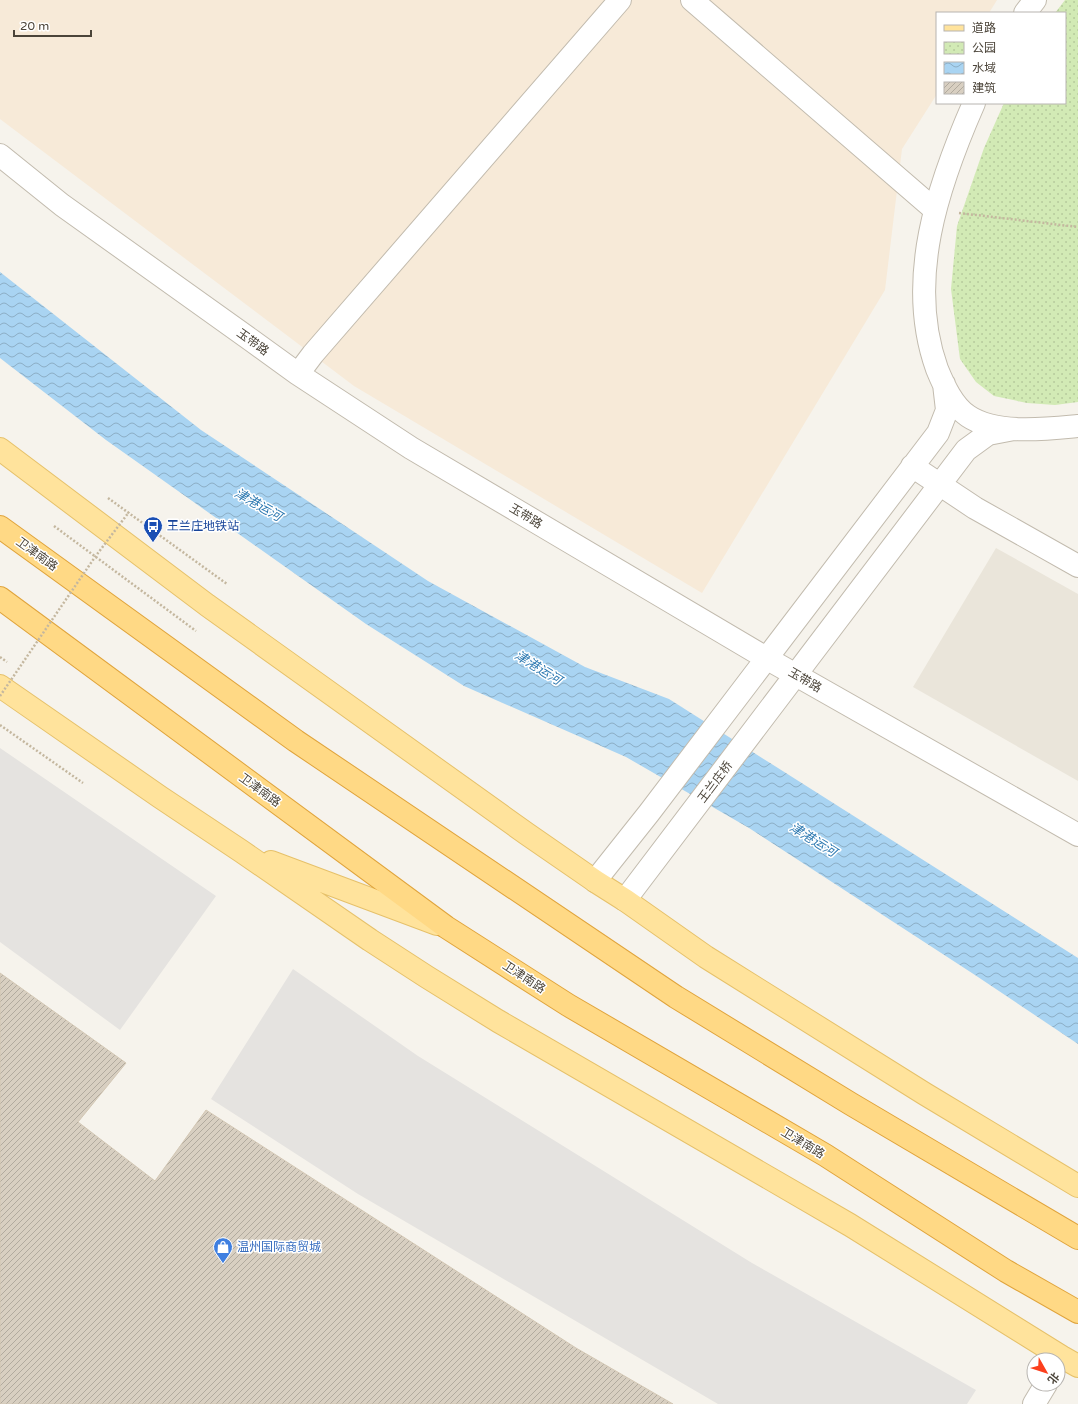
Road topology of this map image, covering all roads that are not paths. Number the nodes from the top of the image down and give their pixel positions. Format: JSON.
{"nodes":[{"id":1,"x":620,"y":0,"type":"edge"},
{"id":2,"x":692,"y":0,"type":"edge"},
{"id":3,"x":1034,"y":0,"type":"edge"},
{"id":4,"x":1026,"y":12,"type":"edge"},
{"id":5,"x":974,"y":104,"type":"edge"},
{"id":6,"x":0,"y":155,"type":"edge"},
{"id":7,"x":935,"y":210,"type":"junction"},
{"id":8,"x":298,"y":374,"type":"junction"},
{"id":9,"x":944,"y":384,"type":"junction"},
{"id":10,"x":1078,"y":426,"type":"edge"},
{"id":11,"x":1014,"y":429,"type":"junction"},
{"id":12,"x":0,"y":449,"type":"edge"},
{"id":13,"x":912,"y":466,"type":"junction"},
{"id":14,"x":940,"y":485,"type":"junction"},
{"id":15,"x":0,"y":528,"type":"edge"},
{"id":16,"x":1078,"y":566,"type":"edge"},
{"id":17,"x":0,"y":598,"type":"edge"},
{"id":18,"x":766,"y":658,"type":"junction"},
{"id":19,"x":796,"y":676,"type":"junction"},
{"id":20,"x":0,"y":686,"type":"edge"},
{"id":21,"x":1078,"y":835,"type":"edge"},
{"id":22,"x":241,"y":851,"type":"junction"},
{"id":23,"x":595,"y":882,"type":"junction"},
{"id":24,"x":625,"y":900,"type":"junction"},
{"id":25,"x":446,"y":927,"type":"junction"},
{"id":26,"x":1078,"y":1186,"type":"edge"},
{"id":27,"x":1078,"y":1238,"type":"edge"},
{"id":28,"x":1078,"y":1312,"type":"edge"},
{"id":29,"x":1049,"y":1352,"type":"edge"},
{"id":30,"x":1041,"y":1392,"type":"edge"},
{"id":31,"x":1034,"y":1404,"type":"edge"}],
"edges":[{"from":1,"to":8,"type":"street"},
{"from":2,"to":7,"type":"street"},
{"from":3,"to":4,"type":"street"},
{"from":5,"to":7,"type":"street"},
{"from":6,"to":8,"type":"street","name":"玉带路"},
{"from":7,"to":9,"type":"street"},
{"from":8,"to":18,"type":"street","name":"玉带路"},
{"from":9,"to":11,"type":"street"},
{"from":9,"to":13,"type":"street"},
{"from":10,"to":11,"type":"street"},
{"from":11,"to":14,"type":"street","name":"王兰庄桥"},
{"from":12,"to":23,"type":"main road"},
{"from":13,"to":14,"type":"street"},
{"from":13,"to":18,"type":"street"},
{"from":14,"to":16,"type":"street"},
{"from":14,"to":19,"type":"street","name":"王兰庄桥"},
{"from":15,"to":27,"type":"highway","name":"卫津南路"},
{"from":17,"to":25,"type":"highway","name":"卫津南路"},
{"from":18,"to":19,"type":"street","name":"玉带路"},
{"from":18,"to":23,"type":"street"},
{"from":19,"to":21,"type":"street","name":"玉带路"},
{"from":19,"to":24,"type":"street","name":"王兰庄桥"},
{"from":20,"to":22,"type":"main road"},
{"from":22,"to":25,"type":"main road"},
{"from":22,"to":29,"type":"main road"},
{"from":23,"to":24,"type":"main road"},
{"from":24,"to":26,"type":"main road"},
{"from":25,"to":28,"type":"highway","name":"卫津南路"},
{"from":30,"to":31,"type":"street"}]}
